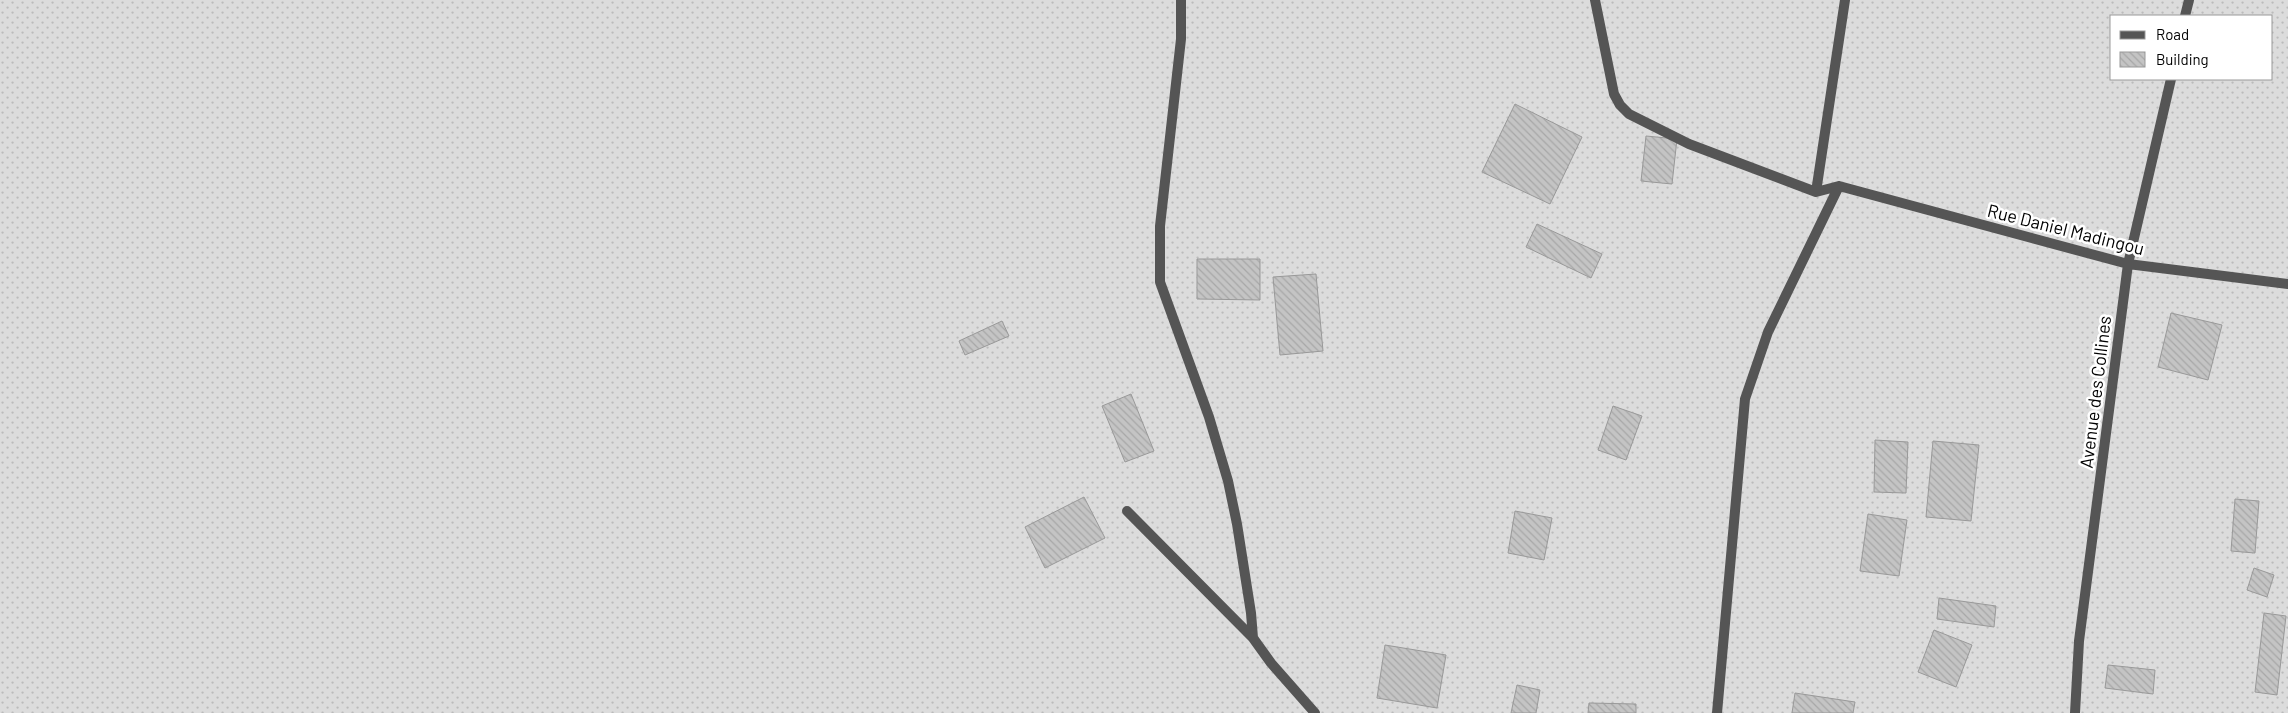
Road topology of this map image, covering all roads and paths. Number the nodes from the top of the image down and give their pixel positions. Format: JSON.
{"nodes":[{"id":1,"x":1181,"y":0,"type":"edge"},
{"id":2,"x":1595,"y":0,"type":"edge"},
{"id":3,"x":1845,"y":0,"type":"edge"},
{"id":4,"x":2189,"y":0,"type":"edge"},
{"id":5,"x":2185,"y":15,"type":"edge"},
{"id":6,"x":2171,"y":80,"type":"edge"},
{"id":7,"x":1839,"y":186,"type":"junction"},
{"id":8,"x":1816,"y":192,"type":"junction"},
{"id":9,"x":2128,"y":264,"type":"junction"},
{"id":10,"x":2288,"y":284,"type":"edge"},
{"id":11,"x":1127,"y":511,"type":"dead end"},
{"id":12,"x":1252,"y":638,"type":"junction"},
{"id":13,"x":1316,"y":713,"type":"edge"},
{"id":14,"x":1717,"y":713,"type":"edge"},
{"id":15,"x":2074,"y":713,"type":"edge"}],
"edges":[{"from":1,"to":12,"type":"street"},
{"from":2,"to":8,"type":"street"},
{"from":3,"to":8,"type":"street"},
{"from":4,"to":5,"type":"street"},
{"from":6,"to":9,"type":"street","name":"Avenue des Collines"},
{"from":7,"to":8,"type":"street"},
{"from":7,"to":9,"type":"street","name":"Rue Daniel Madingou"},
{"from":7,"to":14,"type":"street"},
{"from":9,"to":10,"type":"street","name":"Rue Daniel Madingou"},
{"from":9,"to":15,"type":"street","name":"Avenue des Collines"},
{"from":11,"to":12,"type":"street"},
{"from":12,"to":13,"type":"street"}]}
